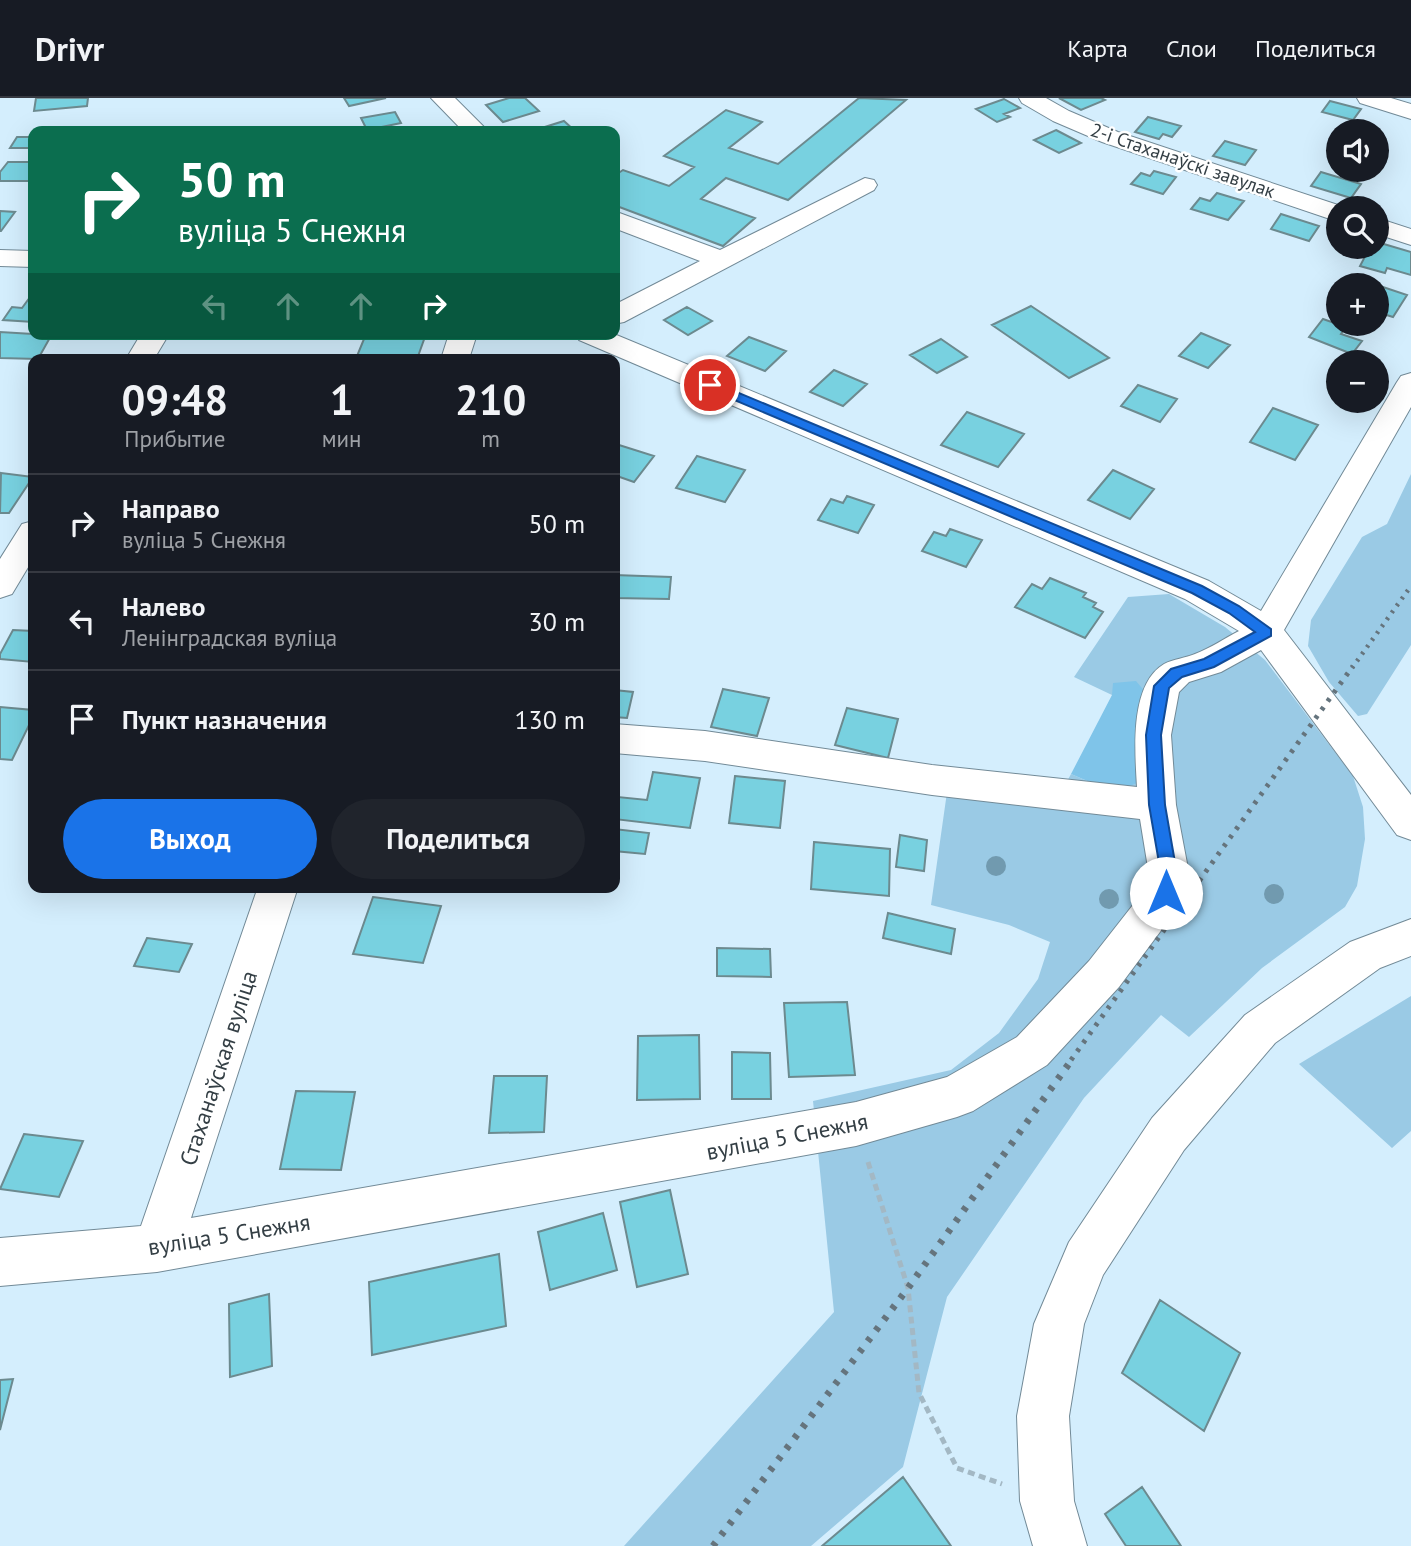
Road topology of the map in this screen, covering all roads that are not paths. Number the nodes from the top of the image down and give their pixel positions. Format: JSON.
{"nodes":[{"id":1,"x":1030,"y":98,"type":"edge"},
{"id":2,"x":1368,"y":98,"type":"edge"},
{"id":3,"x":448,"y":99,"type":"edge"},
{"id":4,"x":1411,"y":112,"type":"edge"},
{"id":5,"x":472,"y":126,"type":"edge"},
{"id":6,"x":865,"y":185,"type":"dead end"},
{"id":7,"x":1326,"y":210,"type":"edge"},
{"id":8,"x":620,"y":221,"type":"edge"},
{"id":9,"x":1389,"y":230,"type":"edge"},
{"id":10,"x":1411,"y":237,"type":"edge"},
{"id":11,"x":0,"y":258,"type":"edge"},
{"id":12,"x":28,"y":259,"type":"edge"},
{"id":13,"x":721,"y":260,"type":"junction"},
{"id":14,"x":620,"y":313,"type":"edge"},
{"id":15,"x":603,"y":340,"type":"edge"},
{"id":16,"x":1411,"y":382,"type":"edge"},
{"id":17,"x":28,"y":540,"type":"edge"},
{"id":18,"x":0,"y":586,"type":"edge"},
{"id":19,"x":1266,"y":632,"type":"junction"},
{"id":20,"x":620,"y":738,"type":"edge"},
{"id":21,"x":1157,"y":805,"type":"junction"},
{"id":22,"x":1411,"y":824,"type":"edge"},
{"id":23,"x":276,"y":893,"type":"edge"},
{"id":24,"x":1411,"y":937,"type":"edge"},
{"id":25,"x":158,"y":1248,"type":"junction"},
{"id":26,"x":0,"y":1262,"type":"edge"},
{"id":27,"x":1060,"y":1546,"type":"edge"}],
"edges":[{"from":1,"to":7,"type":"street","name":"2-і Стаханаўскі завулак"},
{"from":2,"to":4,"type":"street"},
{"from":3,"to":5,"type":"street"},
{"from":6,"to":13,"type":"street"},
{"from":8,"to":13,"type":"street"},
{"from":9,"to":10,"type":"street"},
{"from":11,"to":12,"type":"street"},
{"from":13,"to":14,"type":"street"},
{"from":15,"to":19,"type":"street"},
{"from":16,"to":19,"type":"street"},
{"from":17,"to":18,"type":"street"},
{"from":19,"to":21,"type":"street","name":"вуліца 5 Снежня"},
{"from":19,"to":22,"type":"street"},
{"from":20,"to":21,"type":"street"},
{"from":21,"to":25,"type":"street","name":"вуліца 5 Снежня"},
{"from":23,"to":25,"type":"street","name":"Стаханаўская вуліца"},
{"from":24,"to":27,"type":"street"},
{"from":25,"to":26,"type":"street","name":"вуліца 5 Снежня"}]}
